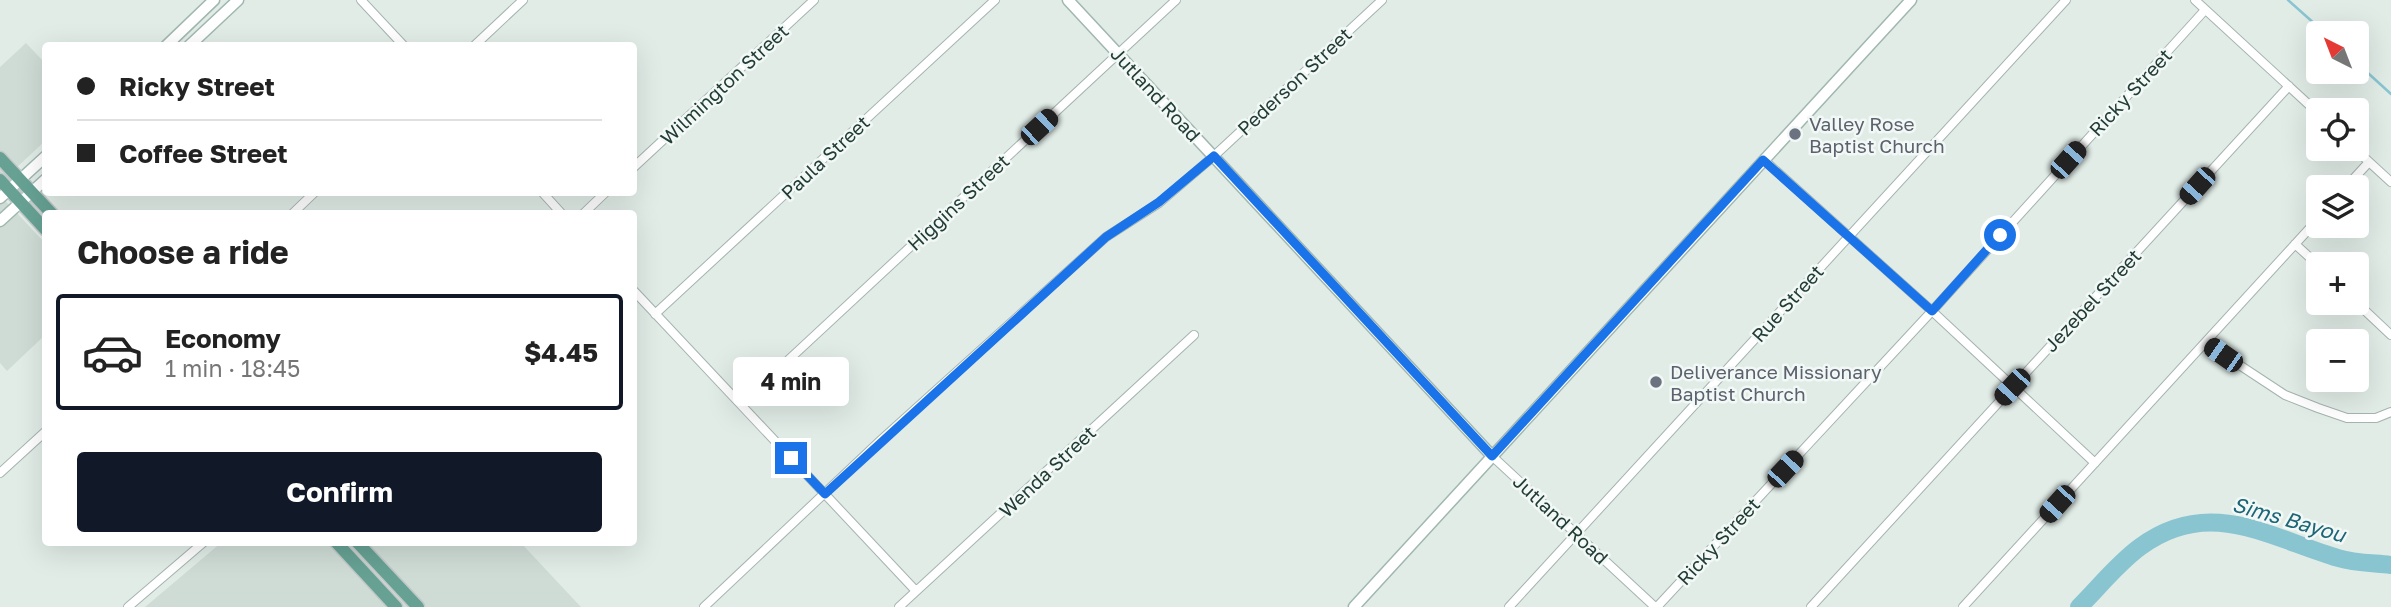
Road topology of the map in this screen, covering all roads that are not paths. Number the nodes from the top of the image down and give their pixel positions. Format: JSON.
{"nodes":[{"id":1,"x":214,"y":0,"type":"edge"},
{"id":2,"x":238,"y":0,"type":"edge"},
{"id":3,"x":361,"y":0,"type":"edge"},
{"id":4,"x":523,"y":0,"type":"edge"},
{"id":5,"x":814,"y":0,"type":"edge"},
{"id":6,"x":995,"y":0,"type":"edge"},
{"id":7,"x":1068,"y":0,"type":"edge"},
{"id":8,"x":1176,"y":0,"type":"edge"},
{"id":9,"x":1382,"y":0,"type":"edge"},
{"id":10,"x":1911,"y":0,"type":"edge"},
{"id":11,"x":2066,"y":0,"type":"edge"},
{"id":12,"x":2194,"y":0,"type":"edge"},
{"id":13,"x":2205,"y":10,"type":"junction"},
{"id":14,"x":170,"y":42,"type":"edge"},
{"id":15,"x":193,"y":42,"type":"edge"},
{"id":16,"x":400,"y":42,"type":"edge"},
{"id":17,"x":478,"y":42,"type":"edge"},
{"id":18,"x":1119,"y":54,"type":"junction"},
{"id":19,"x":2289,"y":86,"type":"junction"},
{"id":20,"x":2306,"y":102,"type":"edge"},
{"id":21,"x":1214,"y":156,"type":"junction"},
{"id":22,"x":0,"y":158,"type":"edge"},
{"id":23,"x":42,"y":160,"type":"edge"},
{"id":24,"x":1763,"y":160,"type":"junction"},
{"id":25,"x":2369,"y":162,"type":"joint"},
{"id":26,"x":637,"y":164,"type":"edge"},
{"id":27,"x":2357,"y":175,"type":"edge"},
{"id":28,"x":0,"y":180,"type":"edge"},
{"id":29,"x":20,"y":180,"type":"junction"},
{"id":30,"x":42,"y":182,"type":"edge"},
{"id":31,"x":2391,"y":182,"type":"edge"},
{"id":32,"x":31,"y":192,"type":"junction"},
{"id":33,"x":4,"y":194,"type":"edge"},
{"id":34,"x":311,"y":196,"type":"edge"},
{"id":35,"x":546,"y":196,"type":"edge"},
{"id":36,"x":602,"y":196,"type":"edge"},
{"id":37,"x":20,"y":202,"type":"junction"},
{"id":38,"x":48,"y":210,"type":"edge"},
{"id":39,"x":296,"y":210,"type":"edge"},
{"id":40,"x":558,"y":210,"type":"edge"},
{"id":41,"x":587,"y":210,"type":"edge"},
{"id":42,"x":0,"y":221,"type":"edge"},
{"id":43,"x":42,"y":225,"type":"edge"},
{"id":44,"x":2306,"y":232,"type":"edge"},
{"id":45,"x":1850,"y":237,"type":"junction"},
{"id":46,"x":2295,"y":244,"type":"junction"},
{"id":47,"x":2306,"y":254,"type":"edge"},
{"id":48,"x":637,"y":294,"type":"edge"},
{"id":49,"x":1932,"y":311,"type":"junction"},
{"id":50,"x":655,"y":314,"type":"junction"},
{"id":51,"x":2369,"y":314,"type":"edge"},
{"id":52,"x":1194,"y":335,"type":"dead end"},
{"id":53,"x":2391,"y":335,"type":"edge"},
{"id":54,"x":2206,"y":343,"type":"junction"},
{"id":55,"x":2012,"y":387,"type":"junction"},
{"id":56,"x":741,"y":404,"type":"junction"},
{"id":57,"x":2391,"y":412,"type":"edge"},
{"id":58,"x":42,"y":436,"type":"edge"},
{"id":59,"x":1492,"y":456,"type":"junction"},
{"id":60,"x":2095,"y":463,"type":"junction"},
{"id":61,"x":0,"y":473,"type":"edge"},
{"id":62,"x":825,"y":494,"type":"junction"},
{"id":63,"x":1577,"y":533,"type":"junction"},
{"id":64,"x":199,"y":546,"type":"edge"},
{"id":65,"x":340,"y":546,"type":"edge"},
{"id":66,"x":362,"y":546,"type":"edge"},
{"id":67,"x":389,"y":576,"type":"junction"},
{"id":68,"x":378,"y":587,"type":"junction"},
{"id":69,"x":916,"y":591,"type":"junction"},
{"id":70,"x":128,"y":607,"type":"edge"},
{"id":71,"x":397,"y":607,"type":"edge"},
{"id":72,"x":418,"y":607,"type":"edge"},
{"id":73,"x":704,"y":607,"type":"edge"},
{"id":74,"x":899,"y":607,"type":"edge"},
{"id":75,"x":1354,"y":607,"type":"edge"},
{"id":76,"x":1509,"y":607,"type":"edge"},
{"id":77,"x":1656,"y":607,"type":"edge"},
{"id":78,"x":1811,"y":607,"type":"edge"},
{"id":79,"x":1963,"y":607,"type":"edge"}],
"edges":[{"from":1,"to":14,"type":"street"},
{"from":2,"to":15,"type":"street"},
{"from":3,"to":16,"type":"street"},
{"from":4,"to":17,"type":"street"},
{"from":5,"to":26,"type":"street","name":"Wilmington Street"},
{"from":6,"to":50,"type":"street","name":"Paula Street"},
{"from":7,"to":18,"type":"street","name":"Jutland Road"},
{"from":8,"to":18,"type":"street","name":"Higgins Street"},
{"from":9,"to":21,"type":"street","name":"Pederson Street"},
{"from":10,"to":24,"type":"street"},
{"from":11,"to":45,"type":"street","name":"Rue Street"},
{"from":12,"to":13,"type":"street"},
{"from":13,"to":19,"type":"street"},
{"from":13,"to":49,"type":"street","name":"Ricky Street"},
{"from":18,"to":21,"type":"street","name":"Jutland Road"},
{"from":18,"to":56,"type":"street","name":"Higgins Street"},
{"from":19,"to":20,"type":"street"},
{"from":19,"to":55,"type":"street","name":"Jezebel Street"},
{"from":21,"to":59,"type":"street","name":"Jutland Road"},
{"from":21,"to":62,"type":"street","name":"Pederson Street"},
{"from":22,"to":29,"type":"main road"},
{"from":23,"to":29,"type":"street"},
{"from":24,"to":45,"type":"street"},
{"from":24,"to":59,"type":"street"},
{"from":25,"to":27,"type":"street"},
{"from":25,"to":31,"type":"street"},
{"from":28,"to":33,"type":"main road"},
{"from":29,"to":32,"type":"main road"},
{"from":29,"to":33,"type":"street"},
{"from":30,"to":32,"type":"street"},
{"from":32,"to":37,"type":"street"},
{"from":32,"to":38,"type":"main road"},
{"from":33,"to":37,"type":"main road"},
{"from":34,"to":39,"type":"street"},
{"from":35,"to":40,"type":"street"},
{"from":36,"to":41,"type":"street"},
{"from":37,"to":42,"type":"street"},
{"from":37,"to":43,"type":"main road"},
{"from":44,"to":46,"type":"street"},
{"from":45,"to":49,"type":"street"},
{"from":45,"to":63,"type":"street","name":"Rue Street"},
{"from":46,"to":47,"type":"street"},
{"from":46,"to":54,"type":"street"},
{"from":48,"to":50,"type":"street"},
{"from":49,"to":55,"type":"street"},
{"from":49,"to":77,"type":"street","name":"Ricky Street"},
{"from":50,"to":56,"type":"street"},
{"from":51,"to":53,"type":"street"},
{"from":52,"to":69,"type":"street","name":"Wenda Street"},
{"from":54,"to":57,"type":"street"},
{"from":54,"to":60,"type":"street"},
{"from":55,"to":60,"type":"street"},
{"from":55,"to":78,"type":"street","name":"Jezebel Street"},
{"from":56,"to":62,"type":"street"},
{"from":58,"to":61,"type":"street"},
{"from":59,"to":63,"type":"street","name":"Jutland Road"},
{"from":59,"to":75,"type":"street"},
{"from":60,"to":79,"type":"street"},
{"from":62,"to":69,"type":"street"},
{"from":62,"to":73,"type":"street","name":"Pederson Street"},
{"from":63,"to":76,"type":"street","name":"Rue Street"},
{"from":63,"to":77,"type":"street","name":"Jutland Road"},
{"from":64,"to":70,"type":"street"},
{"from":65,"to":68,"type":"main road"},
{"from":66,"to":67,"type":"main road"},
{"from":67,"to":68,"type":"main road"},
{"from":67,"to":72,"type":"main road"},
{"from":68,"to":71,"type":"main road"},
{"from":69,"to":74,"type":"street","name":"Wenda Street"}]}
